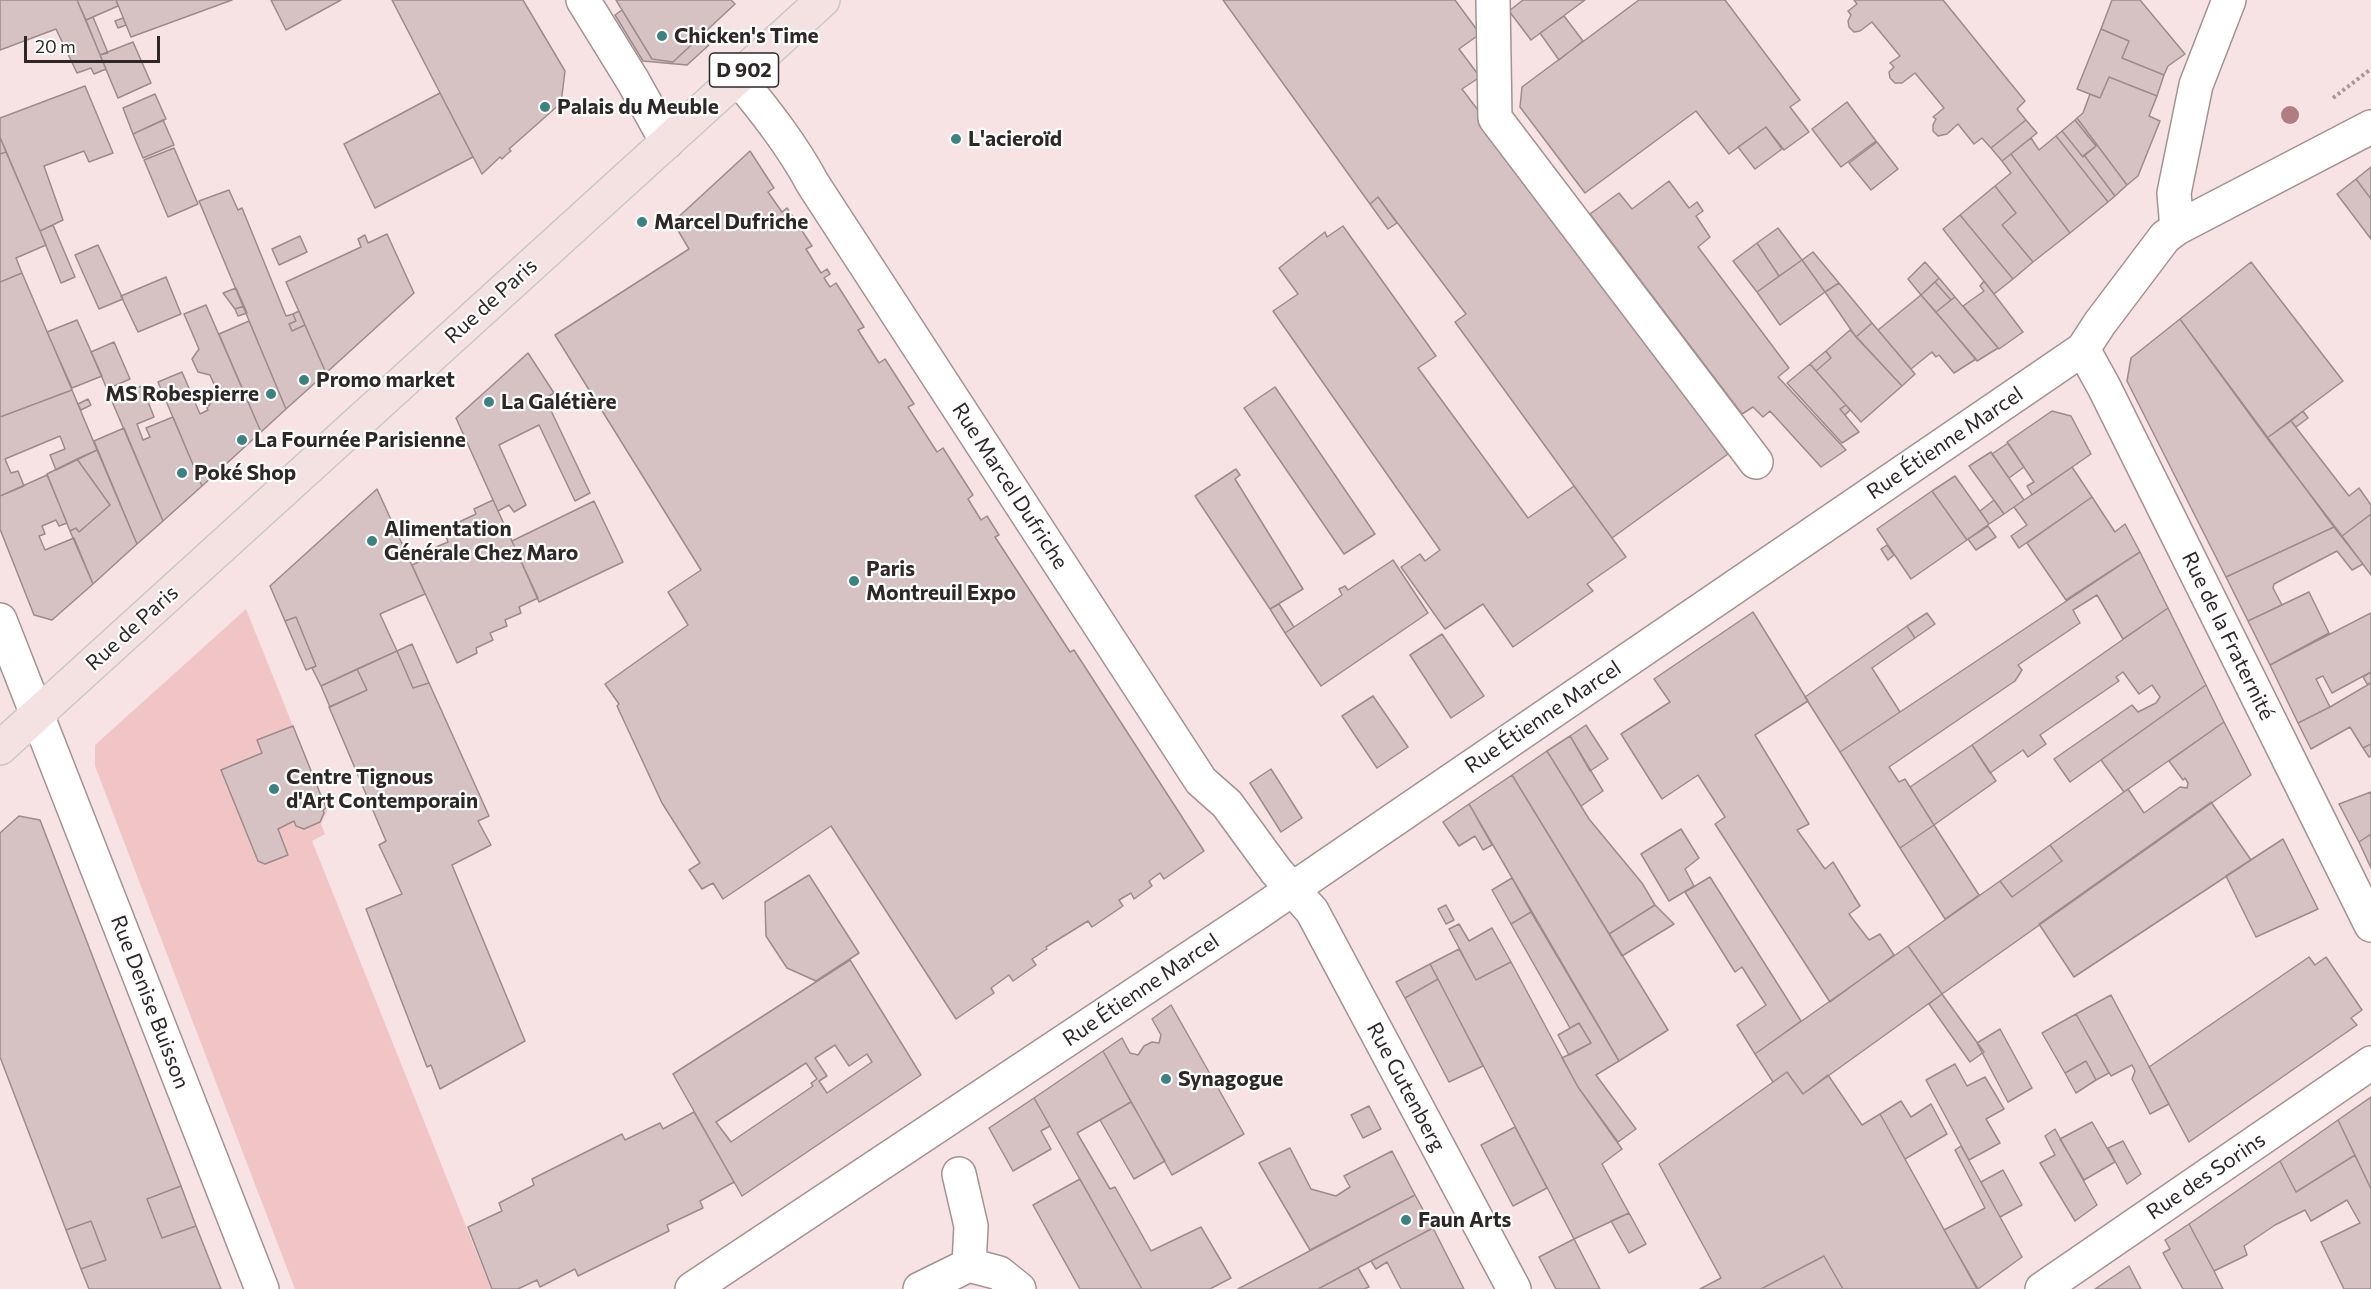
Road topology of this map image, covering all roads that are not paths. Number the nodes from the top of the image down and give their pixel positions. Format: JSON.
{"nodes":[{"id":1,"x":583,"y":0,"type":"edge"},
{"id":2,"x":823,"y":0,"type":"edge"},
{"id":3,"x":1493,"y":0,"type":"edge"},
{"id":4,"x":2229,"y":0,"type":"edge"},
{"id":5,"x":737,"y":77,"type":"junction"},
{"id":6,"x":2371,"y":127,"type":"edge"},
{"id":7,"x":667,"y":142,"type":"junction"},
{"id":8,"x":2177,"y":228,"type":"junction"},
{"id":9,"x":2083,"y":349,"type":"junction"},
{"id":10,"x":1756,"y":462,"type":"dead end"},
{"id":11,"x":0,"y":620,"type":"edge"},
{"id":12,"x":37,"y":715,"type":"junction"},
{"id":13,"x":0,"y":748,"type":"edge"},
{"id":14,"x":1292,"y":889,"type":"junction"},
{"id":15,"x":2371,"y":925,"type":"edge"},
{"id":16,"x":2371,"y":1063,"type":"edge"},
{"id":17,"x":959,"y":1174,"type":"dead end"},
{"id":18,"x":969,"y":1265,"type":"junction"},
{"id":19,"x":262,"y":1289,"type":"edge"},
{"id":20,"x":692,"y":1289,"type":"edge"},
{"id":21,"x":920,"y":1289,"type":"edge"},
{"id":22,"x":1019,"y":1289,"type":"edge"},
{"id":23,"x":1514,"y":1289,"type":"edge"},
{"id":24,"x":2042,"y":1289,"type":"edge"}],
"edges":[{"from":1,"to":7,"type":"street"},
{"from":2,"to":5,"type":"main road","name":"Rue de Paris","number":"D 902"},
{"from":3,"to":10,"type":"street"},
{"from":4,"to":8,"type":"street"},
{"from":5,"to":7,"type":"main road","name":"Rue de Paris","number":"D 902"},
{"from":5,"to":14,"type":"street","name":"Rue Marcel Dufriche"},
{"from":6,"to":8,"type":"street","name":"Rue Étienne Marcel"},
{"from":7,"to":12,"type":"main road","name":"Rue de Paris","number":"D 902"},
{"from":8,"to":9,"type":"street","name":"Rue Étienne Marcel"},
{"from":9,"to":14,"type":"street","name":"Rue Étienne Marcel"},
{"from":9,"to":15,"type":"street","name":"Rue de la Fraternité"},
{"from":11,"to":12,"type":"street","name":"Rue Denise Buisson"},
{"from":12,"to":13,"type":"main road","name":"Rue de Paris","number":"D 902"},
{"from":12,"to":19,"type":"street","name":"Rue Denise Buisson"},
{"from":14,"to":20,"type":"street","name":"Rue Étienne Marcel"},
{"from":14,"to":23,"type":"street","name":"Rue Gutenberg"},
{"from":16,"to":24,"type":"street","name":"Rue des Sorins"},
{"from":17,"to":18,"type":"street"},
{"from":18,"to":21,"type":"street"},
{"from":18,"to":22,"type":"street"}]}
